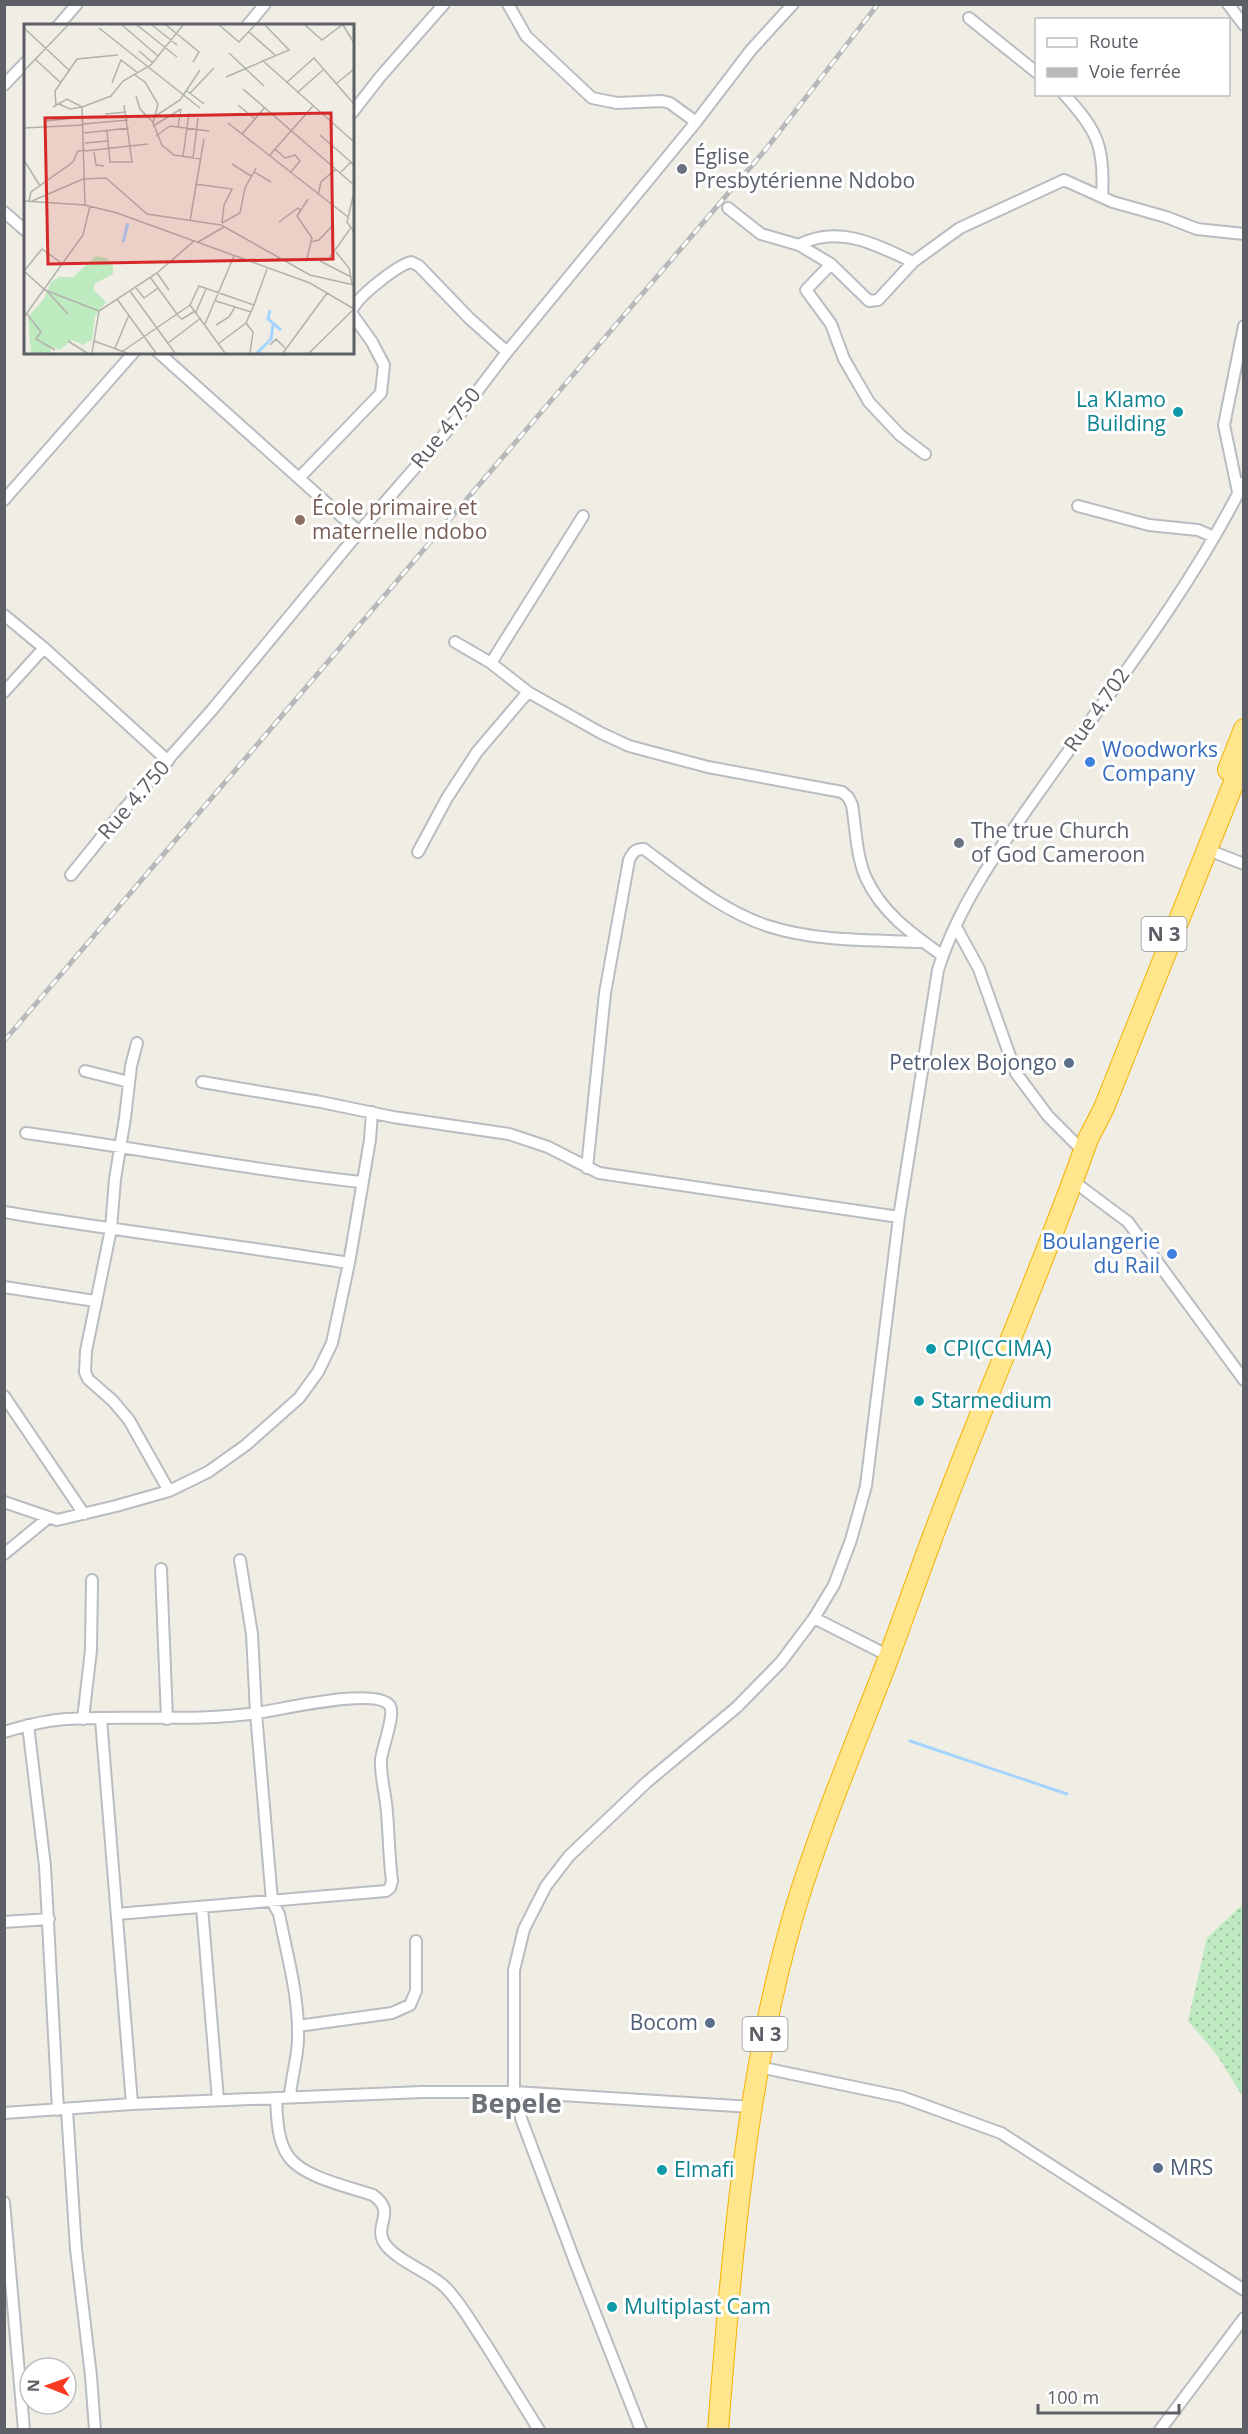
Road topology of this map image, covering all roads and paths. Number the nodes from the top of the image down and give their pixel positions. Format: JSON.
{"nodes":[{"id":1,"x":77,"y":4,"type":"edge"},
{"id":2,"x":265,"y":4,"type":"edge"},
{"id":3,"x":444,"y":4,"type":"edge"},
{"id":4,"x":508,"y":4,"type":"edge"},
{"id":5,"x":793,"y":4,"type":"edge"},
{"id":6,"x":1228,"y":4,"type":"edge"},
{"id":7,"x":969,"y":18,"type":"dead end"},
{"id":8,"x":60,"y":24,"type":"edge"},
{"id":9,"x":249,"y":24,"type":"edge"},
{"id":10,"x":1244,"y":25,"type":"edge"},
{"id":11,"x":24,"y":64,"type":"edge"},
{"id":12,"x":1035,"y":71,"type":"edge"},
{"id":13,"x":4,"y":85,"type":"edge"},
{"id":14,"x":1066,"y":96,"type":"edge"},
{"id":15,"x":354,"y":110,"type":"edge"},
{"id":16,"x":696,"y":122,"type":"junction"},
{"id":17,"x":1102,"y":197,"type":"junction"},
{"id":18,"x":728,"y":208,"type":"dead end"},
{"id":19,"x":4,"y":212,"type":"edge"},
{"id":20,"x":24,"y":229,"type":"edge"},
{"id":21,"x":1244,"y":234,"type":"edge"},
{"id":22,"x":799,"y":244,"type":"junction"},
{"id":23,"x":913,"y":261,"type":"junction"},
{"id":24,"x":831,"y":264,"type":"junction"},
{"id":25,"x":354,"y":305,"type":"edge"},
{"id":26,"x":354,"y":315,"type":"edge"},
{"id":27,"x":1244,"y":326,"type":"edge"},
{"id":28,"x":507,"y":352,"type":"junction"},
{"id":29,"x":132,"y":354,"type":"edge"},
{"id":30,"x":160,"y":354,"type":"edge"},
{"id":31,"x":925,"y":454,"type":"dead end"},
{"id":32,"x":299,"y":478,"type":"junction"},
{"id":33,"x":1244,"y":482,"type":"edge"},
{"id":34,"x":1238,"y":492,"type":"junction"},
{"id":35,"x":4,"y":500,"type":"edge"},
{"id":36,"x":1078,"y":506,"type":"dead end"},
{"id":37,"x":583,"y":516,"type":"dead end"},
{"id":38,"x":359,"y":532,"type":"junction"},
{"id":39,"x":1214,"y":537,"type":"junction"},
{"id":40,"x":4,"y":615,"type":"edge"},
{"id":41,"x":455,"y":642,"type":"dead end"},
{"id":42,"x":44,"y":648,"type":"junction"},
{"id":43,"x":491,"y":663,"type":"junction"},
{"id":44,"x":4,"y":692,"type":"edge"},
{"id":45,"x":528,"y":692,"type":"junction"},
{"id":46,"x":1244,"y":729,"type":"edge"},
{"id":47,"x":168,"y":761,"type":"junction"},
{"id":48,"x":1237,"y":764,"type":"edge"},
{"id":49,"x":1208,"y":850,"type":"junction"},
{"id":50,"x":418,"y":852,"type":"dead end"},
{"id":51,"x":1244,"y":864,"type":"edge"},
{"id":52,"x":71,"y":875,"type":"dead end"},
{"id":53,"x":956,"y":927,"type":"junction"},
{"id":54,"x":923,"y":942,"type":"junction"},
{"id":55,"x":943,"y":956,"type":"junction"},
{"id":56,"x":136,"y":1043,"type":"dead end"},
{"id":57,"x":85,"y":1071,"type":"dead end"},
{"id":58,"x":129,"y":1082,"type":"junction"},
{"id":59,"x":202,"y":1082,"type":"dead end"},
{"id":60,"x":372,"y":1112,"type":"junction"},
{"id":61,"x":26,"y":1133,"type":"dead end"},
{"id":62,"x":121,"y":1145,"type":"junction"},
{"id":63,"x":1085,"y":1145,"type":"junction"},
{"id":64,"x":586,"y":1168,"type":"junction"},
{"id":65,"x":1072,"y":1181,"type":"junction"},
{"id":66,"x":361,"y":1182,"type":"junction"},
{"id":67,"x":4,"y":1212,"type":"edge"},
{"id":68,"x":899,"y":1217,"type":"junction"},
{"id":69,"x":111,"y":1229,"type":"junction"},
{"id":70,"x":349,"y":1263,"type":"junction"},
{"id":71,"x":4,"y":1287,"type":"edge"},
{"id":72,"x":95,"y":1301,"type":"junction"},
{"id":73,"x":1244,"y":1380,"type":"edge"},
{"id":74,"x":4,"y":1396,"type":"edge"},
{"id":75,"x":169,"y":1491,"type":"junction"},
{"id":76,"x":6,"y":1500,"type":"edge"},
{"id":77,"x":84,"y":1514,"type":"junction"},
{"id":78,"x":48,"y":1518,"type":"junction"},
{"id":79,"x":4,"y":1554,"type":"edge"},
{"id":80,"x":240,"y":1560,"type":"dead end"},
{"id":81,"x":161,"y":1569,"type":"dead end"},
{"id":82,"x":92,"y":1580,"type":"dead end"},
{"id":83,"x":814,"y":1618,"type":"junction"},
{"id":84,"x":889,"y":1656,"type":"junction"},
{"id":85,"x":256,"y":1713,"type":"junction"},
{"id":86,"x":83,"y":1719,"type":"junction"},
{"id":87,"x":101,"y":1719,"type":"junction"},
{"id":88,"x":168,"y":1719,"type":"junction"},
{"id":89,"x":28,"y":1725,"type":"junction"},
{"id":90,"x":4,"y":1732,"type":"edge"},
{"id":91,"x":272,"y":1901,"type":"junction"},
{"id":92,"x":202,"y":1906,"type":"junction"},
{"id":93,"x":117,"y":1914,"type":"junction"},
{"id":94,"x":49,"y":1919,"type":"junction"},
{"id":95,"x":4,"y":1922,"type":"edge"},
{"id":96,"x":416,"y":1941,"type":"dead end"},
{"id":97,"x":298,"y":2026,"type":"junction"},
{"id":98,"x":759,"y":2067,"type":"junction"},
{"id":99,"x":514,"y":2092,"type":"junction"},
{"id":100,"x":290,"y":2097,"type":"junction"},
{"id":101,"x":276,"y":2098,"type":"junction"},
{"id":102,"x":218,"y":2100,"type":"junction"},
{"id":103,"x":132,"y":2104,"type":"junction"},
{"id":104,"x":752,"y":2107,"type":"junction"},
{"id":105,"x":63,"y":2110,"type":"junction"},
{"id":106,"x":4,"y":2113,"type":"edge"},
{"id":107,"x":4,"y":2202,"type":"edge"},
{"id":108,"x":1244,"y":2290,"type":"edge"},
{"id":109,"x":1244,"y":2318,"type":"edge"},
{"id":110,"x":24,"y":2430,"type":"edge"},
{"id":111,"x":95,"y":2430,"type":"edge"},
{"id":112,"x":539,"y":2430,"type":"edge"},
{"id":113,"x":641,"y":2430,"type":"edge"},
{"id":114,"x":718,"y":2430,"type":"edge"},
{"id":115,"x":1160,"y":2430,"type":"edge"}],
"edges":[{"from":1,"to":8,"type":"street"},
{"from":2,"to":9,"type":"street"},
{"from":3,"to":15,"type":"street"},
{"from":4,"to":16,"type":"street"},
{"from":5,"to":16,"type":"street","name":"Rue 4.750"},
{"from":6,"to":10,"type":"street"},
{"from":7,"to":12,"type":"street"},
{"from":11,"to":13,"type":"street"},
{"from":14,"to":17,"type":"street"},
{"from":16,"to":28,"type":"street","name":"Rue 4.750"},
{"from":17,"to":21,"type":"street"},
{"from":17,"to":23,"type":"street"},
{"from":18,"to":22,"type":"street"},
{"from":19,"to":20,"type":"street"},
{"from":22,"to":23,"type":"street"},
{"from":22,"to":24,"type":"street"},
{"from":23,"to":24,"type":"street"},
{"from":24,"to":31,"type":"street"},
{"from":25,"to":28,"type":"street"},
{"from":26,"to":32,"type":"street"},
{"from":27,"to":34,"type":"street"},
{"from":28,"to":38,"type":"street","name":"Rue 4.750"},
{"from":29,"to":35,"type":"street"},
{"from":30,"to":32,"type":"street"},
{"from":32,"to":38,"type":"street"},
{"from":33,"to":34,"type":"street","name":"Rue 4.702"},
{"from":34,"to":39,"type":"street","name":"Rue 4.702"},
{"from":36,"to":39,"type":"street"},
{"from":37,"to":43,"type":"street"},
{"from":38,"to":47,"type":"street","name":"Rue 4.750"},
{"from":39,"to":53,"type":"street","name":"Rue 4.702"},
{"from":40,"to":42,"type":"street"},
{"from":41,"to":43,"type":"street"},
{"from":42,"to":44,"type":"street"},
{"from":42,"to":47,"type":"street"},
{"from":43,"to":45,"type":"street"},
{"from":45,"to":50,"type":"street"},
{"from":45,"to":54,"type":"street"},
{"from":46,"to":48,"type":"highway","number":"N 3"},
{"from":47,"to":52,"type":"street","name":"Rue 4.750"},
{"from":48,"to":49,"type":"highway","number":"N 3"},
{"from":48,"to":63,"type":"highway","number":"N 3"},
{"from":49,"to":51,"type":"street"},
{"from":49,"to":63,"type":"highway","number":"N 3"},
{"from":53,"to":55,"type":"street","name":"Rue 4.702"},
{"from":53,"to":63,"type":"street"},
{"from":54,"to":55,"type":"street"},
{"from":54,"to":64,"type":"street"},
{"from":55,"to":68,"type":"street","name":"Rue 4.702"},
{"from":56,"to":58,"type":"street"},
{"from":57,"to":58,"type":"street"},
{"from":58,"to":62,"type":"street"},
{"from":59,"to":60,"type":"street"},
{"from":60,"to":64,"type":"street"},
{"from":60,"to":66,"type":"street"},
{"from":61,"to":62,"type":"street"},
{"from":62,"to":66,"type":"street"},
{"from":62,"to":69,"type":"street"},
{"from":63,"to":65,"type":"highway","number":"N 3"},
{"from":64,"to":68,"type":"street"},
{"from":65,"to":73,"type":"street"},
{"from":65,"to":84,"type":"highway"},
{"from":66,"to":70,"type":"street"},
{"from":67,"to":69,"type":"street"},
{"from":68,"to":83,"type":"street","name":"Rue 4.702"},
{"from":69,"to":70,"type":"street"},
{"from":69,"to":72,"type":"street"},
{"from":70,"to":75,"type":"street"},
{"from":71,"to":72,"type":"street"},
{"from":72,"to":75,"type":"street"},
{"from":74,"to":77,"type":"street"},
{"from":75,"to":77,"type":"street"},
{"from":76,"to":78,"type":"street"},
{"from":77,"to":78,"type":"street"},
{"from":78,"to":79,"type":"street"},
{"from":80,"to":85,"type":"street"},
{"from":81,"to":88,"type":"street"},
{"from":82,"to":86,"type":"street"},
{"from":83,"to":84,"type":"street"},
{"from":83,"to":99,"type":"street","name":"Rue 4.702"},
{"from":84,"to":98,"type":"highway","number":"N 3"},
{"from":85,"to":88,"type":"street"},
{"from":85,"to":91,"type":"street"},
{"from":85,"to":91,"type":"street"},
{"from":86,"to":87,"type":"street"},
{"from":86,"to":89,"type":"street"},
{"from":87,"to":88,"type":"street"},
{"from":87,"to":93,"type":"street"},
{"from":89,"to":90,"type":"street"},
{"from":89,"to":94,"type":"street"},
{"from":91,"to":92,"type":"street"},
{"from":91,"to":97,"type":"street"},
{"from":92,"to":93,"type":"street"},
{"from":92,"to":102,"type":"street"},
{"from":93,"to":103,"type":"street"},
{"from":94,"to":95,"type":"street"},
{"from":94,"to":105,"type":"street"},
{"from":96,"to":97,"type":"street"},
{"from":97,"to":100,"type":"street"},
{"from":98,"to":104,"type":"highway","number":"N 3"},
{"from":98,"to":108,"type":"street"},
{"from":99,"to":100,"type":"street"},
{"from":99,"to":104,"type":"street"},
{"from":99,"to":113,"type":"street","name":"Rue 4.702"},
{"from":100,"to":101,"type":"street"},
{"from":101,"to":102,"type":"street"},
{"from":101,"to":112,"type":"street"},
{"from":102,"to":103,"type":"street"},
{"from":103,"to":105,"type":"street"},
{"from":104,"to":114,"type":"highway","number":"N 3"},
{"from":105,"to":106,"type":"street"},
{"from":105,"to":111,"type":"street"},
{"from":107,"to":110,"type":"street"},
{"from":109,"to":115,"type":"street"}]}
